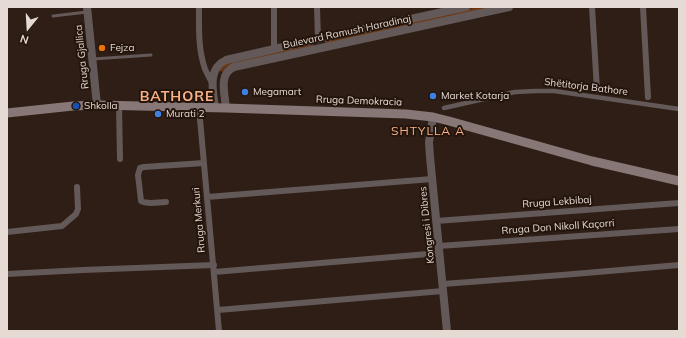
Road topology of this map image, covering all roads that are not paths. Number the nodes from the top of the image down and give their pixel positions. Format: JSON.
{"nodes":[{"id":1,"x":199,"y":7,"type":"edge"},
{"id":2,"x":274,"y":7,"type":"edge"},
{"id":3,"x":317,"y":7,"type":"edge"},
{"id":4,"x":466,"y":7,"type":"edge"},
{"id":5,"x":509,"y":7,"type":"edge"},
{"id":6,"x":592,"y":7,"type":"edge"},
{"id":7,"x":643,"y":7,"type":"edge"},
{"id":8,"x":87,"y":9,"type":"edge"},
{"id":9,"x":53,"y":16,"type":"dead end"},
{"id":10,"x":318,"y":39,"type":"junction"},
{"id":11,"x":274,"y":49,"type":"junction"},
{"id":12,"x":318,"y":49,"type":"junction"},
{"id":13,"x":151,"y":55,"type":"dead end"},
{"id":14,"x":92,"y":59,"type":"junction"},
{"id":15,"x":224,"y":83,"type":"junction"},
{"id":16,"x":213,"y":84,"type":"junction"},
{"id":17,"x":597,"y":90,"type":"dead end"},
{"id":18,"x":648,"y":97,"type":"dead end"},
{"id":19,"x":97,"y":105,"type":"junction"},
{"id":20,"x":119,"y":106,"type":"junction"},
{"id":21,"x":200,"y":108,"type":"junction"},
{"id":22,"x":215,"y":108,"type":"junction"},
{"id":23,"x":226,"y":108,"type":"junction"},
{"id":24,"x":444,"y":108,"type":"dead end"},
{"id":25,"x":679,"y":109,"type":"edge"},
{"id":26,"x":7,"y":113,"type":"edge"},
{"id":27,"x":433,"y":117,"type":"junction"},
{"id":28,"x":120,"y":159,"type":"dead end"},
{"id":29,"x":204,"y":163,"type":"junction"},
{"id":30,"x":432,"y":179,"type":"junction"},
{"id":31,"x":679,"y":181,"type":"edge"},
{"id":32,"x":77,"y":187,"type":"dead end"},
{"id":33,"x":207,"y":197,"type":"junction"},
{"id":34,"x":166,"y":202,"type":"dead end"},
{"id":35,"x":679,"y":203,"type":"edge"},
{"id":36,"x":436,"y":221,"type":"junction"},
{"id":37,"x":679,"y":229,"type":"edge"},
{"id":38,"x":7,"y":232,"type":"edge"},
{"id":39,"x":439,"y":249,"type":"junction"},
{"id":40,"x":679,"y":265,"type":"edge"},
{"id":41,"x":214,"y":268,"type":"junction"},
{"id":42,"x":7,"y":274,"type":"edge"},
{"id":43,"x":443,"y":287,"type":"junction"},
{"id":44,"x":218,"y":310,"type":"junction"},
{"id":45,"x":219,"y":331,"type":"edge"},
{"id":46,"x":447,"y":331,"type":"edge"}],
"edges":[{"from":1,"to":16,"type":"street"},
{"from":2,"to":11,"type":"street"},
{"from":3,"to":10,"type":"street"},
{"from":4,"to":10,"type":"street","name":"Bulevard Ramush Haradinaj"},
{"from":5,"to":12,"type":"street","name":"Bulevard Ramush Haradinaj"},
{"from":6,"to":17,"type":"street"},
{"from":7,"to":18,"type":"street"},
{"from":8,"to":9,"type":"lane"},
{"from":8,"to":14,"type":"street","name":"Rruga Gjallica"},
{"from":10,"to":11,"type":"street","name":"Bulevard Ramush Haradinaj"},
{"from":10,"to":12,"type":"street"},
{"from":11,"to":16,"type":"street","name":"Bulevard Ramush Haradinaj"},
{"from":12,"to":15,"type":"street","name":"Bulevard Ramush Haradinaj"},
{"from":13,"to":14,"type":"lane"},
{"from":14,"to":19,"type":"street","name":"Rruga Gjallica"},
{"from":15,"to":16,"type":"street"},
{"from":15,"to":23,"type":"street"},
{"from":16,"to":22,"type":"street","name":"Bulevard Ramush Haradinaj"},
{"from":19,"to":20,"type":"main road","name":"Rruga Demokracia"},
{"from":19,"to":26,"type":"main road","name":"Rruga Demokracia"},
{"from":20,"to":21,"type":"main road","name":"Rruga Demokracia"},
{"from":20,"to":28,"type":"street"},
{"from":21,"to":22,"type":"main road","name":"Rruga Demokracia"},
{"from":21,"to":29,"type":"street","name":"Rruga Merkuri"},
{"from":22,"to":23,"type":"main road","name":"Rruga Demokracia"},
{"from":23,"to":27,"type":"main road","name":"Rruga Demokracia"},
{"from":24,"to":25,"type":"street","name":"Shëtitorja Bathore"},
{"from":27,"to":30,"type":"street","name":"Kongresi i Dibres"},
{"from":27,"to":31,"type":"main road","name":"Rruga Demokracia"},
{"from":29,"to":33,"type":"street","name":"Rruga Merkuri"},
{"from":29,"to":34,"type":"street"},
{"from":30,"to":33,"type":"street"},
{"from":30,"to":36,"type":"street","name":"Kongresi i Dibres"},
{"from":32,"to":38,"type":"street"},
{"from":33,"to":41,"type":"street","name":"Rruga Merkuri"},
{"from":35,"to":36,"type":"street","name":"Rruga Lekbibaj"},
{"from":36,"to":39,"type":"street","name":"Kongresi i Dibres"},
{"from":37,"to":39,"type":"street","name":"Rruga Don Nikoll Kaçorri"},
{"from":39,"to":41,"type":"street","name":"Rruga Don Nikoll Kaçorri"},
{"from":39,"to":43,"type":"street","name":"Kongresi i Dibres"},
{"from":40,"to":43,"type":"street"},
{"from":41,"to":42,"type":"street","name":"Rruga Don Nikoll Kaçorri"},
{"from":41,"to":44,"type":"street","name":"Rruga Merkuri"},
{"from":43,"to":44,"type":"street"},
{"from":43,"to":46,"type":"street","name":"Kongresi i Dibres"},
{"from":44,"to":45,"type":"street","name":"Rruga Merkuri"}]}
